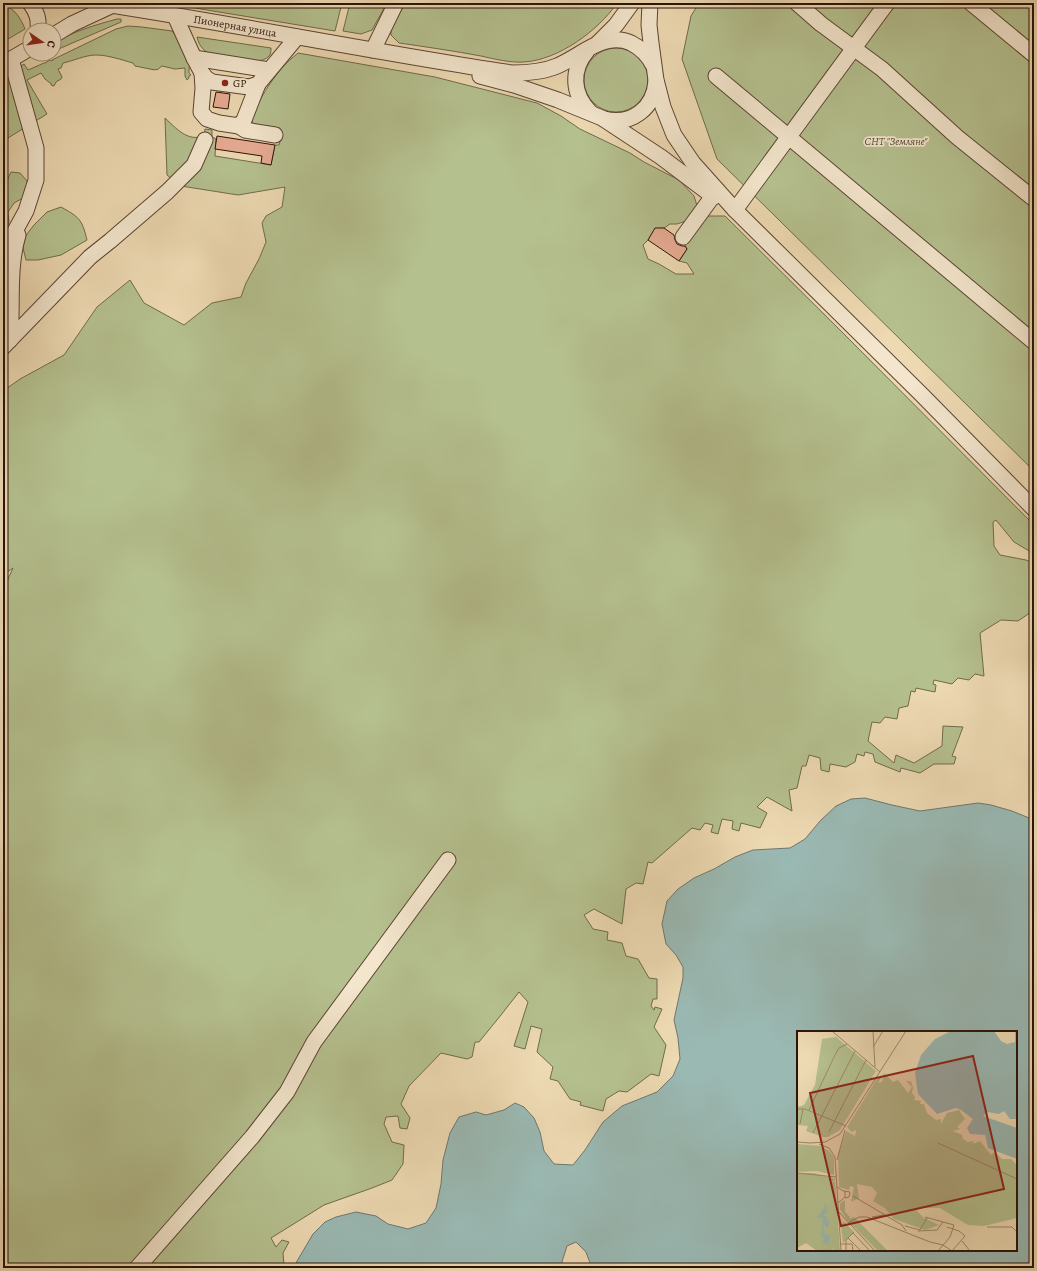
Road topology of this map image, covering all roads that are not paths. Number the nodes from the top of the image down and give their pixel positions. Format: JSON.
{"nodes":[{"id":1,"x":30,"y":3,"type":"edge"},
{"id":2,"x":98,"y":3,"type":"edge"},
{"id":3,"x":396,"y":3,"type":"edge"},
{"id":4,"x":632,"y":3,"type":"edge"},
{"id":5,"x":650,"y":3,"type":"edge"},
{"id":6,"x":797,"y":3,"type":"edge"},
{"id":7,"x":886,"y":3,"type":"edge"},
{"id":8,"x":971,"y":3,"type":"edge"},
{"id":9,"x":113,"y":5,"type":"junction"},
{"id":10,"x":175,"y":16,"type":"junction"},
{"id":11,"x":38,"y":22,"type":"edge"},
{"id":12,"x":62,"y":30,"type":"edge"},
{"id":13,"x":297,"y":37,"type":"junction"},
{"id":14,"x":595,"y":45,"type":"junction"},
{"id":15,"x":854,"y":48,"type":"junction"},
{"id":16,"x":373,"y":50,"type":"junction"},
{"id":17,"x":20,"y":54,"type":"edge"},
{"id":18,"x":1034,"y":56,"type":"edge"},
{"id":19,"x":194,"y":58,"type":"junction"},
{"id":20,"x":423,"y":59,"type":"junction"},
{"id":21,"x":269,"y":70,"type":"junction"},
{"id":22,"x":202,"y":73,"type":"junction"},
{"id":23,"x":655,"y":75,"type":"junction"},
{"id":24,"x":716,"y":76,"type":"dead end"},
{"id":25,"x":258,"y":84,"type":"junction"},
{"id":26,"x":599,"y":117,"type":"junction"},
{"id":27,"x":239,"y":126,"type":"junction"},
{"id":28,"x":275,"y":135,"type":"dead end"},
{"id":29,"x":789,"y":137,"type":"junction"},
{"id":30,"x":205,"y":140,"type":"dead end"},
{"id":31,"x":712,"y":196,"type":"junction"},
{"id":32,"x":1034,"y":199,"type":"edge"},
{"id":33,"x":735,"y":210,"type":"junction"},
{"id":34,"x":26,"y":211,"type":"junction"},
{"id":35,"x":683,"y":236,"type":"dead end"},
{"id":36,"x":3,"y":253,"type":"edge"},
{"id":37,"x":1034,"y":342,"type":"edge"},
{"id":38,"x":6,"y":343,"type":"edge"},
{"id":39,"x":1034,"y":509,"type":"edge"},
{"id":40,"x":448,"y":860,"type":"dead end"},
{"id":41,"x":137,"y":1268,"type":"edge"}],
"edges":[{"from":1,"to":11,"type":"street"},
{"from":2,"to":9,"type":"street","name":"Пионерная улица"},
{"from":3,"to":16,"type":"street"},
{"from":4,"to":14,"type":"street"},
{"from":5,"to":23,"type":"street"},
{"from":6,"to":15,"type":"street"},
{"from":7,"to":15,"type":"street"},
{"from":8,"to":18,"type":"street"},
{"from":9,"to":10,"type":"street","name":"Пионерная улица"},
{"from":9,"to":12,"type":"street"},
{"from":10,"to":13,"type":"street","name":"Пионерная улица"},
{"from":10,"to":19,"type":"street"},
{"from":13,"to":16,"type":"street","name":"Пионерная улица"},
{"from":13,"to":21,"type":"street"},
{"from":14,"to":20,"type":"street"},
{"from":14,"to":23,"type":"street"},
{"from":14,"to":26,"type":"street"},
{"from":15,"to":29,"type":"street"},
{"from":15,"to":32,"type":"street"},
{"from":16,"to":20,"type":"street","name":"Пионерная улица"},
{"from":17,"to":34,"type":"street"},
{"from":19,"to":21,"type":"street"},
{"from":19,"to":22,"type":"street"},
{"from":20,"to":26,"type":"street"},
{"from":21,"to":25,"type":"street"},
{"from":22,"to":25,"type":"street"},
{"from":22,"to":27,"type":"street"},
{"from":23,"to":26,"type":"street"},
{"from":23,"to":33,"type":"street"},
{"from":24,"to":29,"type":"street"},
{"from":25,"to":27,"type":"street"},
{"from":26,"to":31,"type":"street"},
{"from":27,"to":28,"type":"street"},
{"from":29,"to":33,"type":"street"},
{"from":29,"to":37,"type":"street"},
{"from":30,"to":38,"type":"street"},
{"from":31,"to":33,"type":"street"},
{"from":31,"to":35,"type":"street"},
{"from":33,"to":39,"type":"street"},
{"from":34,"to":36,"type":"street"},
{"from":34,"to":38,"type":"street"},
{"from":40,"to":41,"type":"street"}]}
